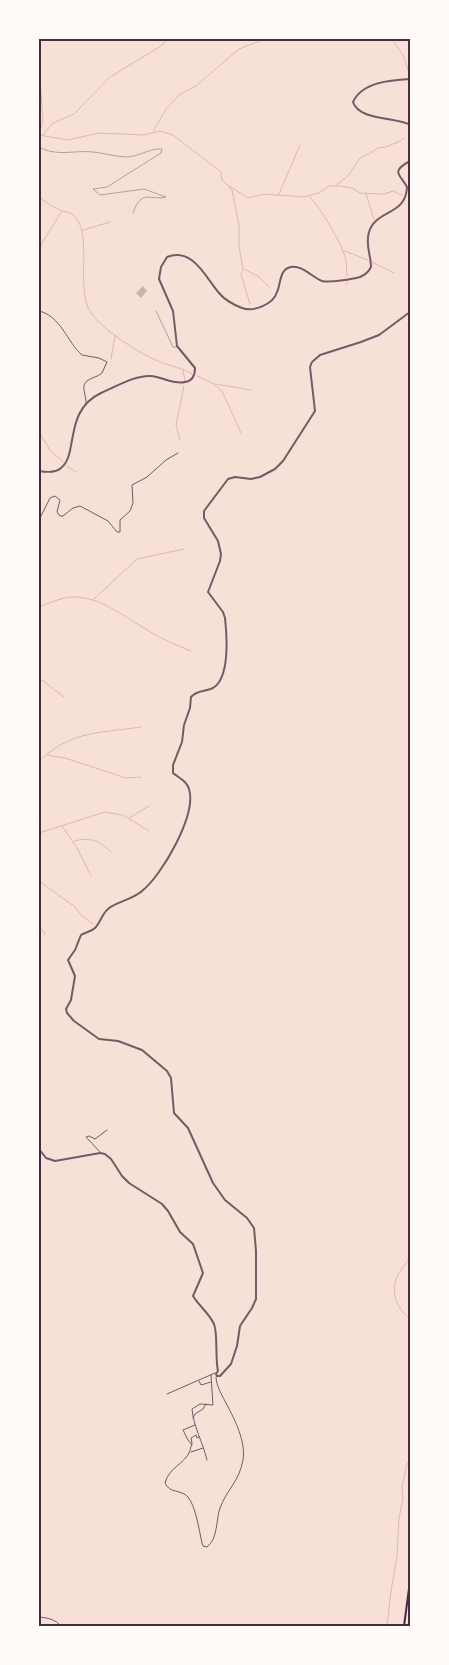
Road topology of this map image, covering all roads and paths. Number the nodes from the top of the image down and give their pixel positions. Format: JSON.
{"nodes":[{"id":1,"x":410,"y":79,"type":"edge"},
{"id":2,"x":410,"y":126,"type":"edge"},
{"id":3,"x":39,"y":147,"type":"edge"},
{"id":4,"x":410,"y":161,"type":"edge"},
{"id":5,"x":133,"y":213,"type":"dead end"},
{"id":6,"x":39,"y":311,"type":"edge"},
{"id":7,"x":156,"y":311,"type":"dead end"},
{"id":8,"x":410,"y":312,"type":"edge"},
{"id":9,"x":178,"y":346,"type":"junction"},
{"id":10,"x":85,"y":405,"type":"junction"},
{"id":11,"x":178,"y":453,"type":"dead end"},
{"id":12,"x":39,"y":471,"type":"edge"},
{"id":13,"x":39,"y":520,"type":"edge"},
{"id":14,"x":107,"y":1130,"type":"dead end"},
{"id":15,"x":39,"y":1149,"type":"edge"},
{"id":16,"x":100,"y":1153,"type":"junction"},
{"id":17,"x":217,"y":1373,"type":"junction"},
{"id":18,"x":221,"y":1373,"type":"junction"},
{"id":19,"x":211,"y":1375,"type":"junction"},
{"id":20,"x":199,"y":1381,"type":"junction"},
{"id":21,"x":211,"y":1381,"type":"junction"},
{"id":22,"x":167,"y":1394,"type":"dead end"},
{"id":23,"x":206,"y":1404,"type":"junction"},
{"id":24,"x":194,"y":1418,"type":"junction"},
{"id":25,"x":196,"y":1425,"type":"junction"},
{"id":26,"x":200,"y":1436,"type":"junction"},
{"id":27,"x":192,"y":1445,"type":"junction"},
{"id":28,"x":204,"y":1448,"type":"junction"},
{"id":29,"x":190,"y":1451,"type":"junction"},
{"id":30,"x":207,"y":1460,"type":"dead end"},
{"id":31,"x":410,"y":1581,"type":"edge"},
{"id":32,"x":39,"y":1617,"type":"edge"},
{"id":33,"x":61,"y":1626,"type":"edge"},
{"id":34,"x":404,"y":1626,"type":"edge"}],
"edges":[{"from":1,"to":2,"type":"street"},
{"from":3,"to":5,"type":"lane"},
{"from":4,"to":9,"type":"street"},
{"from":6,"to":10,"type":"street"},
{"from":7,"to":9,"type":"lane"},
{"from":8,"to":18,"type":"street"},
{"from":9,"to":10,"type":"street"},
{"from":10,"to":12,"type":"street"},
{"from":11,"to":13,"type":"street"},
{"from":14,"to":16,"type":"street"},
{"from":15,"to":16,"type":"street"},
{"from":16,"to":17,"type":"street"},
{"from":17,"to":18,"type":"street"},
{"from":17,"to":18,"type":"street"},
{"from":17,"to":19,"type":"street"},
{"from":17,"to":29,"type":"street"},
{"from":19,"to":20,"type":"street"},
{"from":19,"to":21,"type":"street"},
{"from":20,"to":21,"type":"street"},
{"from":20,"to":22,"type":"street"},
{"from":21,"to":23,"type":"street"},
{"from":23,"to":24,"type":"street"},
{"from":23,"to":24,"type":"street"},
{"from":24,"to":25,"type":"street"},
{"from":25,"to":26,"type":"street"},
{"from":25,"to":27,"type":"street"},
{"from":26,"to":27,"type":"street"},
{"from":26,"to":28,"type":"street"},
{"from":27,"to":29,"type":"street"},
{"from":28,"to":29,"type":"street"},
{"from":28,"to":30,"type":"street"},
{"from":31,"to":34,"type":"main road"},
{"from":32,"to":33,"type":"street"}]}
